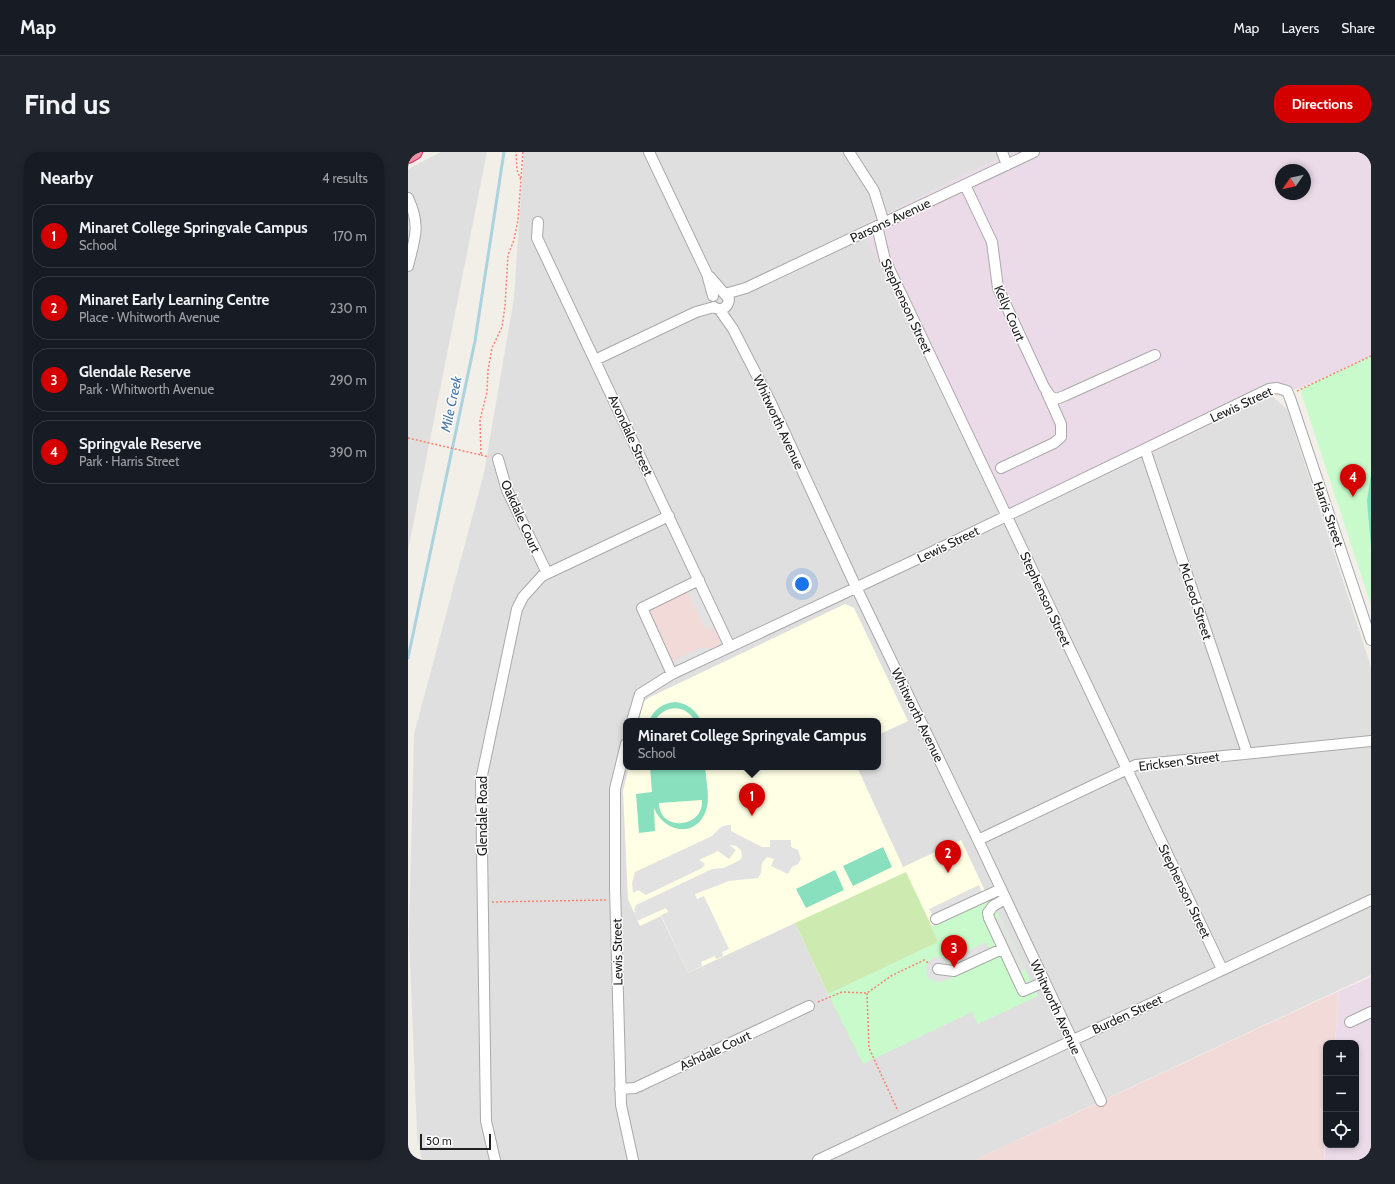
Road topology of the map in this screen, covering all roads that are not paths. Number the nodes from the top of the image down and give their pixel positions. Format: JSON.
{"nodes":[{"id":1,"x":415,"y":152,"type":"edge"},
{"id":2,"x":649,"y":152,"type":"edge"},
{"id":3,"x":849,"y":152,"type":"edge"},
{"id":4,"x":1002,"y":152,"type":"edge"},
{"id":5,"x":1034,"y":152,"type":"edge"},
{"id":6,"x":408,"y":156,"type":"edge"},
{"id":7,"x":1011,"y":159,"type":"edge"},
{"id":8,"x":965,"y":185,"type":"junction"},
{"id":9,"x":408,"y":198,"type":"edge"},
{"id":10,"x":538,"y":222,"type":"dead end"},
{"id":11,"x":880,"y":225,"type":"junction"},
{"id":12,"x":408,"y":266,"type":"edge"},
{"id":13,"x":720,"y":300,"type":"junction"},
{"id":14,"x":1155,"y":355,"type":"dead end"},
{"id":15,"x":595,"y":360,"type":"junction"},
{"id":16,"x":1289,"y":391,"type":"joint"},
{"id":17,"x":1048,"y":393,"type":"junction"},
{"id":18,"x":1145,"y":449,"type":"junction"},
{"id":19,"x":498,"y":459,"type":"dead end"},
{"id":20,"x":1000,"y":468,"type":"dead end"},
{"id":21,"x":669,"y":516,"type":"junction"},
{"id":22,"x":1006,"y":516,"type":"junction"},
{"id":23,"x":547,"y":573,"type":"junction"},
{"id":24,"x":699,"y":580,"type":"junction"},
{"id":25,"x":856,"y":587,"type":"junction"},
{"id":26,"x":1371,"y":640,"type":"edge"},
{"id":27,"x":730,"y":646,"type":"junction"},
{"id":28,"x":672,"y":674,"type":"junction"},
{"id":29,"x":633,"y":718,"type":"edge"},
{"id":30,"x":1371,"y":741,"type":"edge"},
{"id":31,"x":1247,"y":753,"type":"junction"},
{"id":32,"x":623,"y":756,"type":"edge"},
{"id":33,"x":1126,"y":769,"type":"junction"},
{"id":34,"x":978,"y":840,"type":"junction"},
{"id":35,"x":1001,"y":889,"type":"junction"},
{"id":36,"x":1005,"y":899,"type":"junction"},
{"id":37,"x":1371,"y":900,"type":"edge"},
{"id":38,"x":936,"y":919,"type":"dead end"},
{"id":39,"x":1002,"y":949,"type":"junction"},
{"id":40,"x":938,"y":969,"type":"road end"},
{"id":41,"x":1222,"y":969,"type":"junction"},
{"id":42,"x":1044,"y":982,"type":"junction"},
{"id":43,"x":809,"y":1006,"type":"road end"},
{"id":44,"x":1371,"y":1012,"type":"edge"},
{"id":45,"x":1350,"y":1022,"type":"dead end"},
{"id":46,"x":1072,"y":1040,"type":"junction"},
{"id":47,"x":620,"y":1089,"type":"junction"},
{"id":48,"x":1101,"y":1101,"type":"dead end"},
{"id":49,"x":495,"y":1160,"type":"edge"},
{"id":50,"x":633,"y":1160,"type":"edge"},
{"id":51,"x":818,"y":1160,"type":"edge"}],
"edges":[{"from":1,"to":6,"type":"highway"},
{"from":2,"to":13,"type":"street","name":"Whitworth Avenue"},
{"from":3,"to":11,"type":"street","name":"Stephenson Street"},
{"from":4,"to":7,"type":"street"},
{"from":5,"to":7,"type":"street","name":"Parsons Avenue"},
{"from":7,"to":8,"type":"street","name":"Parsons Avenue"},
{"from":8,"to":11,"type":"street","name":"Parsons Avenue"},
{"from":8,"to":17,"type":"street","name":"Kelly Court"},
{"from":9,"to":12,"type":"street"},
{"from":10,"to":15,"type":"street","name":"Avondale Street"},
{"from":11,"to":13,"type":"street","name":"Parsons Avenue"},
{"from":11,"to":22,"type":"street","name":"Stephenson Street"},
{"from":13,"to":15,"type":"street","name":"Parsons Avenue"},
{"from":13,"to":25,"type":"street","name":"Whitworth Avenue"},
{"from":14,"to":17,"type":"street"},
{"from":15,"to":21,"type":"street","name":"Avondale Street"},
{"from":16,"to":18,"type":"street","name":"Lewis Street"},
{"from":16,"to":26,"type":"street","name":"Harris Street"},
{"from":17,"to":20,"type":"street","name":"Kelly Court"},
{"from":18,"to":22,"type":"street","name":"Lewis Street"},
{"from":18,"to":31,"type":"street","name":"McLeod Street"},
{"from":19,"to":23,"type":"street","name":"Oakdale Court"},
{"from":21,"to":23,"type":"street","name":"Glendale Road"},
{"from":21,"to":24,"type":"street","name":"Avondale Street"},
{"from":22,"to":25,"type":"street","name":"Lewis Street"},
{"from":22,"to":33,"type":"street","name":"Stephenson Street"},
{"from":23,"to":49,"type":"street","name":"Glendale Road"},
{"from":24,"to":27,"type":"street","name":"Avondale Street"},
{"from":24,"to":28,"type":"street"},
{"from":25,"to":27,"type":"street","name":"Lewis Street"},
{"from":25,"to":34,"type":"street","name":"Whitworth Avenue"},
{"from":27,"to":28,"type":"street","name":"Lewis Street"},
{"from":28,"to":29,"type":"street","name":"Lewis Street"},
{"from":30,"to":31,"type":"street","name":"Ericksen Street"},
{"from":31,"to":33,"type":"street","name":"Ericksen Street"},
{"from":32,"to":47,"type":"street","name":"Lewis Street"},
{"from":33,"to":34,"type":"street","name":"Ericksen Street"},
{"from":33,"to":41,"type":"street","name":"Stephenson Street"},
{"from":34,"to":35,"type":"street","name":"Whitworth Avenue"},
{"from":35,"to":36,"type":"street","name":"Whitworth Avenue"},
{"from":35,"to":38,"type":"street"},
{"from":36,"to":39,"type":"street"},
{"from":36,"to":42,"type":"street","name":"Whitworth Avenue"},
{"from":37,"to":41,"type":"street","name":"Burden Street"},
{"from":39,"to":40,"type":"street"},
{"from":39,"to":42,"type":"street"},
{"from":41,"to":46,"type":"street","name":"Burden Street"},
{"from":42,"to":46,"type":"street","name":"Whitworth Avenue"},
{"from":43,"to":47,"type":"street","name":"Ashdale Court"},
{"from":44,"to":45,"type":"street"},
{"from":46,"to":48,"type":"street","name":"Whitworth Avenue"},
{"from":46,"to":51,"type":"street","name":"Burden Street"},
{"from":47,"to":50,"type":"street","name":"Lewis Street"}]}
